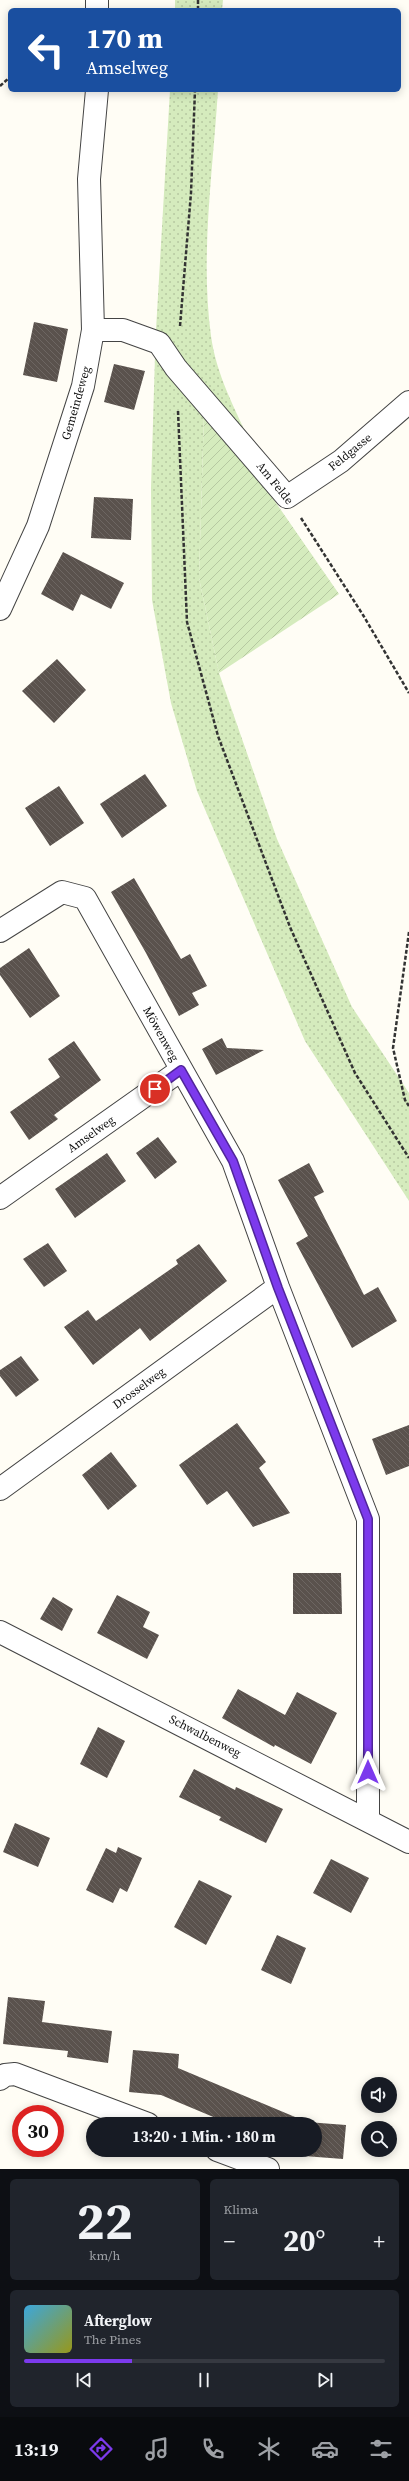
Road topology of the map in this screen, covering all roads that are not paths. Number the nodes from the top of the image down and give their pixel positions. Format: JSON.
{"nodes":[{"id":1,"x":97,"y":92,"type":"edge"},
{"id":2,"x":93,"y":330,"type":"junction"},
{"id":3,"x":409,"y":402,"type":"edge"},
{"id":4,"x":288,"y":497,"type":"joint"},
{"id":5,"x":0,"y":609,"type":"edge"},
{"id":6,"x":0,"y":931,"type":"edge"},
{"id":7,"x":181,"y":1070,"type":"junction"},
{"id":8,"x":0,"y":1198,"type":"edge"},
{"id":9,"x":278,"y":1288,"type":"junction"},
{"id":10,"x":0,"y":1489,"type":"edge"},
{"id":11,"x":0,"y":1632,"type":"edge"},
{"id":12,"x":368,"y":1819,"type":"junction"},
{"id":13,"x":409,"y":1842,"type":"edge"},
{"id":14,"x":0,"y":2079,"type":"edge"},
{"id":15,"x":129,"y":2117,"type":"edge"},
{"id":16,"x":236,"y":2157,"type":"edge"},
{"id":17,"x":268,"y":2169,"type":"edge"}],
"edges":[{"from":1,"to":2,"type":"street","name":"Gemeindeweg"},
{"from":2,"to":4,"type":"street","name":"Am Felde"},
{"from":2,"to":5,"type":"street","name":"Gemeindeweg"},
{"from":3,"to":4,"type":"street","name":"Feldgasse"},
{"from":6,"to":7,"type":"street","name":"Möwenweg"},
{"from":7,"to":8,"type":"street","name":"Amselweg"},
{"from":7,"to":9,"type":"street","name":"Möwenweg"},
{"from":9,"to":10,"type":"street","name":"Drosselweg"},
{"from":9,"to":12,"type":"street","name":"Möwenweg"},
{"from":11,"to":12,"type":"street","name":"Schwalbenweg"},
{"from":12,"to":13,"type":"street","name":"Schwalbenweg"},
{"from":14,"to":15,"type":"street"},
{"from":16,"to":17,"type":"street"}]}
